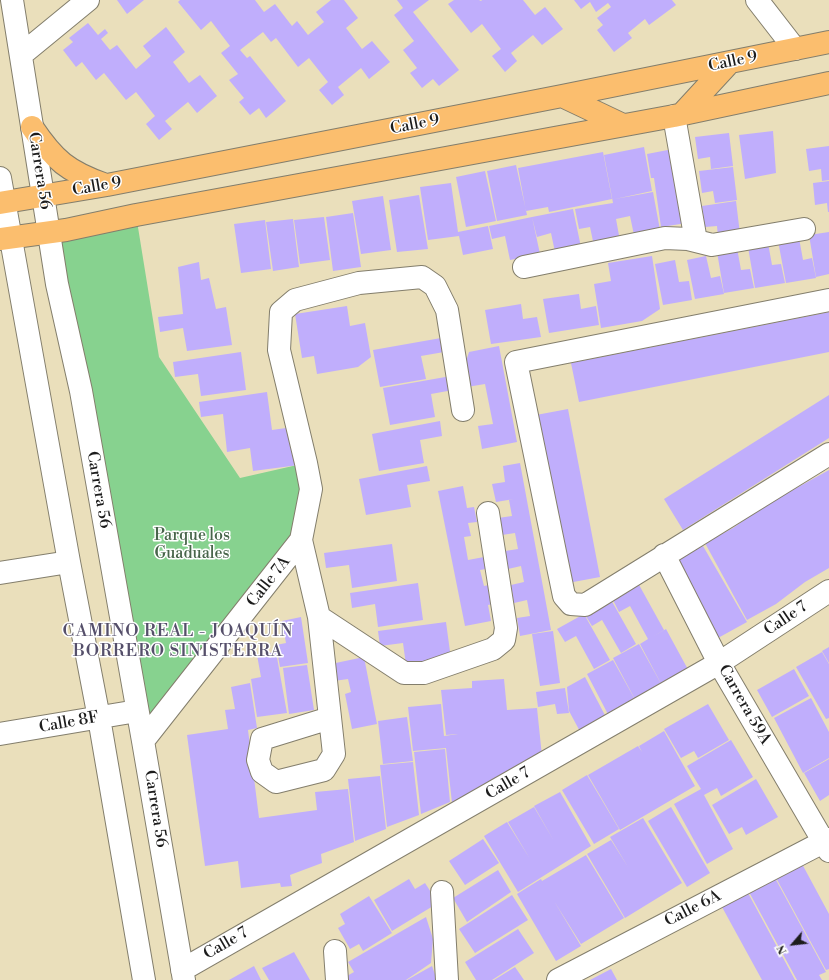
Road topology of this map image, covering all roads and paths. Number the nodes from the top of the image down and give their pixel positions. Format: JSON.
{"nodes":[{"id":1,"x":12,"y":0,"type":"edge"},
{"id":2,"x":88,"y":0,"type":"edge"},
{"id":3,"x":757,"y":0,"type":"edge"},
{"id":4,"x":829,"y":42,"type":"edge"},
{"id":5,"x":795,"y":49,"type":"junction"},
{"id":6,"x":21,"y":55,"type":"junction"},
{"id":7,"x":729,"y":62,"type":"junction"},
{"id":8,"x":826,"y":88,"type":"edge"},
{"id":9,"x":562,"y":96,"type":"junction"},
{"id":10,"x":678,"y":115,"type":"junction"},
{"id":11,"x":623,"y":125,"type":"junction"},
{"id":12,"x":32,"y":126,"type":"junction"},
{"id":13,"x":0,"y":178,"type":"edge"},
{"id":14,"x":107,"y":185,"type":"junction"},
{"id":15,"x":43,"y":196,"type":"junction"},
{"id":16,"x":2,"y":202,"type":"edge"},
{"id":17,"x":804,"y":229,"type":"dead end"},
{"id":18,"x":49,"y":232,"type":"junction"},
{"id":19,"x":5,"y":238,"type":"edge"},
{"id":20,"x":696,"y":241,"type":"junction"},
{"id":21,"x":524,"y":267,"type":"dead end"},
{"id":22,"x":829,"y":300,"type":"edge"},
{"id":23,"x":463,"y":410,"type":"dead end"},
{"id":24,"x":829,"y":454,"type":"edge"},
{"id":25,"x":488,"y":512,"type":"dead end"},
{"id":26,"x":301,"y":540,"type":"junction"},
{"id":27,"x":664,"y":556,"type":"junction"},
{"id":28,"x":69,"y":562,"type":"junction"},
{"id":29,"x":0,"y":573,"type":"edge"},
{"id":30,"x":829,"y":591,"type":"edge"},
{"id":31,"x":319,"y":617,"type":"junction"},
{"id":32,"x":719,"y":663,"type":"junction"},
{"id":33,"x":137,"y":711,"type":"junction"},
{"id":34,"x":99,"y":718,"type":"junction"},
{"id":35,"x":330,"y":718,"type":"dead end"},
{"id":36,"x":0,"y":734,"type":"edge"},
{"id":37,"x":144,"y":741,"type":"junction"},
{"id":38,"x":827,"y":844,"type":"edge"},
{"id":39,"x":442,"y":892,"type":"dead end"},
{"id":40,"x":335,"y":951,"type":"dead end"},
{"id":41,"x":183,"y":975,"type":"edge"},
{"id":42,"x":144,"y":980,"type":"edge"},
{"id":43,"x":337,"y":980,"type":"edge"},
{"id":44,"x":447,"y":980,"type":"edge"},
{"id":45,"x":558,"y":980,"type":"edge"}],
"edges":[{"from":1,"to":6,"type":"street","name":"Carrera 56"},
{"from":2,"to":6,"type":"street"},
{"from":3,"to":5,"type":"street"},
{"from":4,"to":5,"type":"main road","name":"Calle 9"},
{"from":5,"to":7,"type":"main road","name":"Calle 9"},
{"from":6,"to":12,"type":"street","name":"Carrera 56"},
{"from":7,"to":9,"type":"main road","name":"Calle 9"},
{"from":7,"to":10,"type":"main road"},
{"from":8,"to":10,"type":"main road"},
{"from":9,"to":11,"type":"main road"},
{"from":9,"to":14,"type":"main road","name":"Calle 9"},
{"from":10,"to":11,"type":"main road"},
{"from":10,"to":20,"type":"street"},
{"from":11,"to":18,"type":"main road"},
{"from":12,"to":14,"type":"main road"},
{"from":12,"to":15,"type":"street","name":"Carrera 56"},
{"from":13,"to":16,"type":"street"},
{"from":14,"to":15,"type":"main road","name":"Calle 9"},
{"from":15,"to":16,"type":"main road","name":"Calle 9"},
{"from":15,"to":18,"type":"street","name":"Carrera 56"},
{"from":16,"to":19,"type":"street"},
{"from":17,"to":20,"type":"street"},
{"from":18,"to":19,"type":"main road"},
{"from":18,"to":33,"type":"street","name":"Carrera 56"},
{"from":19,"to":28,"type":"street"},
{"from":20,"to":21,"type":"street"},
{"from":22,"to":27,"type":"street"},
{"from":23,"to":26,"type":"street","name":"Calle 7A"},
{"from":24,"to":27,"type":"street"},
{"from":25,"to":31,"type":"street"},
{"from":26,"to":31,"type":"street"},
{"from":26,"to":37,"type":"street","name":"Calle 7A"},
{"from":27,"to":32,"type":"street","name":"Carrera 59A"},
{"from":28,"to":29,"type":"street"},
{"from":28,"to":34,"type":"street"},
{"from":30,"to":32,"type":"street","name":"Calle 7"},
{"from":31,"to":35,"type":"street"},
{"from":32,"to":38,"type":"street","name":"Carrera 59A"},
{"from":32,"to":41,"type":"street","name":"Calle 7"},
{"from":33,"to":34,"type":"street","name":"Calle 8F"},
{"from":33,"to":37,"type":"street","name":"Carrera 56"},
{"from":34,"to":36,"type":"street","name":"Calle 8F"},
{"from":34,"to":42,"type":"street"},
{"from":37,"to":41,"type":"street","name":"Carrera 56"},
{"from":38,"to":45,"type":"street","name":"Calle 6A"},
{"from":39,"to":44,"type":"street"},
{"from":40,"to":43,"type":"street"}]}
